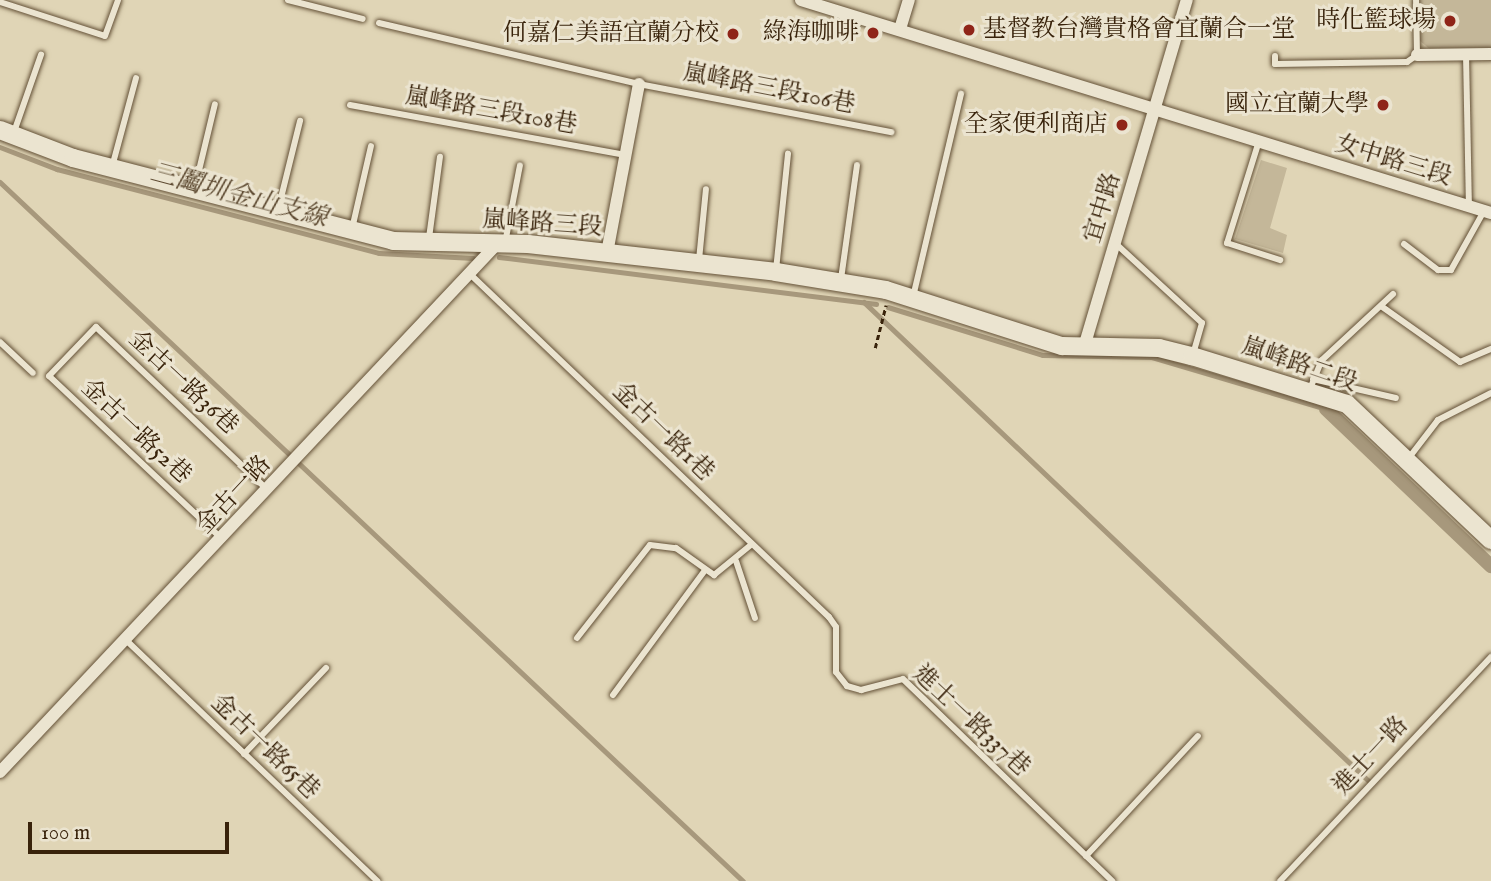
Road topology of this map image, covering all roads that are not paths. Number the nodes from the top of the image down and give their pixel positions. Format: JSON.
{"nodes":[{"id":1,"x":118,"y":0,"type":"edge"},
{"id":2,"x":288,"y":0,"type":"edge"},
{"id":3,"x":909,"y":0,"type":"edge"},
{"id":4,"x":1186,"y":0,"type":"edge"},
{"id":5,"x":1416,"y":0,"type":"edge"},
{"id":6,"x":807,"y":1,"type":"edge"},
{"id":7,"x":0,"y":2,"type":"edge"},
{"id":8,"x":363,"y":19,"type":"dead end"},
{"id":9,"x":379,"y":23,"type":"dead end"},
{"id":10,"x":900,"y":29,"type":"junction"},
{"id":11,"x":1466,"y":54,"type":"junction"},
{"id":12,"x":1491,"y":54,"type":"edge"},
{"id":13,"x":41,"y":55,"type":"dead end"},
{"id":14,"x":1417,"y":55,"type":"junction"},
{"id":15,"x":1275,"y":56,"type":"dead end"},
{"id":16,"x":136,"y":78,"type":"dead end"},
{"id":17,"x":639,"y":85,"type":"junction"},
{"id":18,"x":961,"y":94,"type":"dead end"},
{"id":19,"x":215,"y":104,"type":"dead end"},
{"id":20,"x":350,"y":105,"type":"dead end"},
{"id":21,"x":1155,"y":109,"type":"junction"},
{"id":22,"x":300,"y":121,"type":"dead end"},
{"id":23,"x":7,"y":132,"type":"edge"},
{"id":24,"x":891,"y":132,"type":"dead end"},
{"id":25,"x":1259,"y":141,"type":"junction"},
{"id":26,"x":371,"y":146,"type":"dead end"},
{"id":27,"x":788,"y":154,"type":"dead end"},
{"id":28,"x":626,"y":155,"type":"junction"},
{"id":29,"x":440,"y":157,"type":"dead end"},
{"id":30,"x":520,"y":165,"type":"dead end"},
{"id":31,"x":857,"y":165,"type":"dead end"},
{"id":32,"x":111,"y":168,"type":"junction"},
{"id":33,"x":194,"y":189,"type":"junction"},
{"id":34,"x":706,"y":189,"type":"dead end"},
{"id":35,"x":1469,"y":206,"type":"junction"},
{"id":36,"x":277,"y":211,"type":"junction"},
{"id":37,"x":1488,"y":212,"type":"edge"},
{"id":38,"x":351,"y":231,"type":"junction"},
{"id":39,"x":1114,"y":242,"type":"junction"},
{"id":40,"x":429,"y":243,"type":"junction"},
{"id":41,"x":1404,"y":244,"type":"dead end"},
{"id":42,"x":500,"y":245,"type":"junction"},
{"id":43,"x":607,"y":253,"type":"junction"},
{"id":44,"x":1280,"y":260,"type":"dead end"},
{"id":45,"x":698,"y":262,"type":"junction"},
{"id":46,"x":776,"y":272,"type":"junction"},
{"id":47,"x":471,"y":275,"type":"junction"},
{"id":48,"x":840,"y":281,"type":"junction"},
{"id":49,"x":1392,"y":294,"type":"dead end"},
{"id":50,"x":912,"y":300,"type":"junction"},
{"id":51,"x":1381,"y":306,"type":"junction"},
{"id":52,"x":0,"y":342,"type":"edge"},
{"id":53,"x":1084,"y":347,"type":"junction"},
{"id":54,"x":1491,"y":349,"type":"edge"},
{"id":55,"x":73,"y":352,"type":"joint"},
{"id":56,"x":1192,"y":356,"type":"junction"},
{"id":57,"x":33,"y":373,"type":"dead end"},
{"id":58,"x":1311,"y":385,"type":"junction"},
{"id":59,"x":1491,"y":393,"type":"edge"},
{"id":60,"x":1396,"y":398,"type":"dead end"},
{"id":61,"x":1408,"y":459,"type":"junction"},
{"id":62,"x":268,"y":490,"type":"junction"},
{"id":63,"x":222,"y":539,"type":"junction"},
{"id":64,"x":1491,"y":540,"type":"edge"},
{"id":65,"x":752,"y":544,"type":"junction"},
{"id":66,"x":736,"y":561,"type":"junction"},
{"id":67,"x":705,"y":570,"type":"junction"},
{"id":68,"x":829,"y":617,"type":"joint"},
{"id":69,"x":755,"y":618,"type":"dead end"},
{"id":70,"x":577,"y":638,"type":"dead end"},
{"id":71,"x":127,"y":641,"type":"junction"},
{"id":72,"x":1491,"y":657,"type":"edge"},
{"id":73,"x":326,"y":668,"type":"dead end"},
{"id":74,"x":613,"y":695,"type":"dead end"},
{"id":75,"x":1198,"y":736,"type":"dead end"},
{"id":76,"x":244,"y":754,"type":"junction"},
{"id":77,"x":0,"y":772,"type":"edge"},
{"id":78,"x":1086,"y":856,"type":"junction"},
{"id":79,"x":377,"y":881,"type":"edge"},
{"id":80,"x":1112,"y":881,"type":"edge"},
{"id":81,"x":1280,"y":881,"type":"edge"}],
"edges":[{"from":1,"to":7,"type":"lane"},
{"from":2,"to":8,"type":"lane"},
{"from":3,"to":10,"type":"street"},
{"from":4,"to":21,"type":"street","name":"宜中路"},
{"from":5,"to":14,"type":"lane"},
{"from":6,"to":10,"type":"street","name":"女中路三段"},
{"from":9,"to":17,"type":"lane","name":"嵐峰路三段106巷"},
{"from":10,"to":21,"type":"street","name":"女中路三段"},
{"from":11,"to":12,"type":"street"},
{"from":11,"to":14,"type":"street"},
{"from":11,"to":35,"type":"lane"},
{"from":13,"to":23,"type":"lane"},
{"from":14,"to":15,"type":"lane"},
{"from":16,"to":32,"type":"lane"},
{"from":17,"to":24,"type":"lane","name":"嵐峰路三段106巷"},
{"from":17,"to":28,"type":"street"},
{"from":18,"to":50,"type":"lane"},
{"from":19,"to":33,"type":"lane"},
{"from":20,"to":28,"type":"lane","name":"嵐峰路三段108巷"},
{"from":21,"to":25,"type":"street","name":"女中路三段"},
{"from":21,"to":39,"type":"street","name":"宜中路"},
{"from":22,"to":36,"type":"lane"},
{"from":23,"to":32,"type":"street","name":"嵐峰路三段"},
{"from":25,"to":35,"type":"street","name":"女中路三段"},
{"from":25,"to":44,"type":"lane"},
{"from":26,"to":38,"type":"lane"},
{"from":27,"to":46,"type":"lane"},
{"from":28,"to":43,"type":"street"},
{"from":29,"to":40,"type":"lane"},
{"from":30,"to":42,"type":"lane"},
{"from":31,"to":48,"type":"lane"},
{"from":32,"to":33,"type":"street","name":"嵐峰路三段"},
{"from":33,"to":36,"type":"street","name":"嵐峰路三段"},
{"from":34,"to":45,"type":"lane"},
{"from":35,"to":37,"type":"street","name":"女中路三段"},
{"from":36,"to":38,"type":"street","name":"嵐峰路三段"},
{"from":37,"to":41,"type":"lane"},
{"from":38,"to":40,"type":"street","name":"嵐峰路三段"},
{"from":39,"to":53,"type":"street","name":"宜中路"},
{"from":39,"to":56,"type":"lane"},
{"from":40,"to":42,"type":"street","name":"嵐峰路三段"},
{"from":42,"to":43,"type":"street","name":"嵐峰路三段"},
{"from":42,"to":47,"type":"street","name":"金古一路"},
{"from":43,"to":45,"type":"street","name":"嵐峰路三段"},
{"from":45,"to":46,"type":"street","name":"嵐峰路三段"},
{"from":46,"to":48,"type":"street","name":"嵐峰路三段"},
{"from":47,"to":62,"type":"street","name":"金古一路"},
{"from":47,"to":65,"type":"lane","name":"金古一路1巷"},
{"from":48,"to":50,"type":"street","name":"嵐峰路三段"},
{"from":49,"to":51,"type":"lane"},
{"from":50,"to":53,"type":"street","name":"嵐峰路三段"},
{"from":51,"to":54,"type":"lane"},
{"from":51,"to":58,"type":"lane"},
{"from":52,"to":57,"type":"lane"},
{"from":53,"to":56,"type":"street","name":"嵐峰路二段"},
{"from":55,"to":62,"type":"lane","name":"金古一路36巷"},
{"from":55,"to":63,"type":"lane","name":"金古一路52巷"},
{"from":56,"to":58,"type":"street","name":"嵐峰路二段"},
{"from":58,"to":60,"type":"lane"},
{"from":58,"to":61,"type":"street","name":"嵐峰路二段"},
{"from":59,"to":61,"type":"lane"},
{"from":61,"to":64,"type":"street","name":"嵐峰路二段"},
{"from":62,"to":63,"type":"street","name":"金古一路"},
{"from":63,"to":71,"type":"street","name":"金古一路"},
{"from":65,"to":66,"type":"lane"},
{"from":65,"to":68,"type":"lane","name":"金古一路1巷"},
{"from":66,"to":67,"type":"lane"},
{"from":66,"to":69,"type":"lane"},
{"from":67,"to":70,"type":"lane"},
{"from":67,"to":74,"type":"lane"},
{"from":68,"to":78,"type":"lane","name":"進士一路337巷"},
{"from":71,"to":76,"type":"lane","name":"金古一路65巷"},
{"from":71,"to":77,"type":"street","name":"金古一路"},
{"from":72,"to":81,"type":"lane","name":"進士一路"},
{"from":73,"to":76,"type":"lane"},
{"from":75,"to":78,"type":"lane"},
{"from":76,"to":79,"type":"lane","name":"金古一路65巷"},
{"from":78,"to":80,"type":"lane","name":"進士一路337巷"}]}
